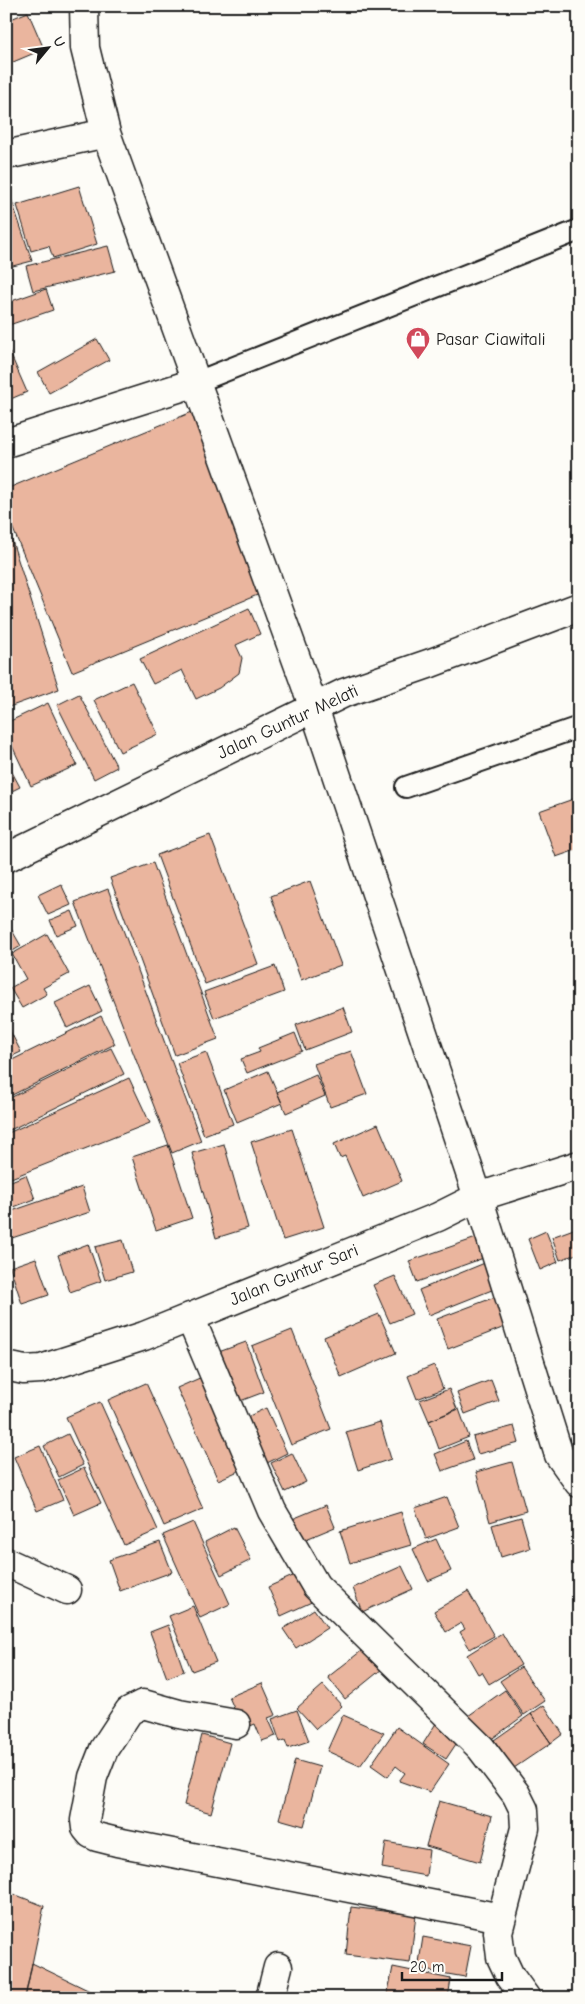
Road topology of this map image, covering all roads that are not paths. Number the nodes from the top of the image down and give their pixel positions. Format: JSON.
{"nodes":[{"id":1,"x":84,"y":6,"type":"edge"},
{"id":2,"x":106,"y":133,"type":"junction"},
{"id":3,"x":6,"y":155,"type":"edge"},
{"id":4,"x":579,"y":230,"type":"edge"},
{"id":5,"x":197,"y":382,"type":"junction"},
{"id":6,"x":6,"y":444,"type":"edge"},
{"id":7,"x":578,"y":609,"type":"edge"},
{"id":8,"x":314,"y":708,"type":"junction"},
{"id":9,"x":579,"y":727,"type":"edge"},
{"id":10,"x":406,"y":787,"type":"dead end"},
{"id":11,"x":6,"y":858,"type":"edge"},
{"id":12,"x":579,"y":1165,"type":"edge"},
{"id":13,"x":478,"y":1197,"type":"junction"},
{"id":14,"x":190,"y":1317,"type":"junction"},
{"id":15,"x":6,"y":1366,"type":"edge"},
{"id":16,"x":579,"y":1482,"type":"edge"},
{"id":17,"x":6,"y":1562,"type":"edge"},
{"id":18,"x":67,"y":1590,"type":"dead end"},
{"id":19,"x":236,"y":1724,"type":"dead end"},
{"id":20,"x":501,"y":1918,"type":"junction"},
{"id":21,"x":278,"y":1967,"type":"dead end"},
{"id":22,"x":270,"y":1998,"type":"edge"},
{"id":23,"x":526,"y":1998,"type":"edge"}],
"edges":[{"from":1,"to":2,"type":"street"},
{"from":2,"to":3,"type":"street"},
{"from":2,"to":5,"type":"street"},
{"from":4,"to":5,"type":"lane"},
{"from":5,"to":6,"type":"street"},
{"from":5,"to":8,"type":"street"},
{"from":7,"to":8,"type":"street","name":"Jalan Guntur Melati"},
{"from":8,"to":11,"type":"street","name":"Jalan Guntur Melati"},
{"from":8,"to":13,"type":"street"},
{"from":9,"to":10,"type":"lane"},
{"from":12,"to":13,"type":"street","name":"Jalan Guntur Sari"},
{"from":13,"to":14,"type":"street","name":"Jalan Guntur Sari"},
{"from":13,"to":16,"type":"street"},
{"from":14,"to":15,"type":"street","name":"Jalan Guntur Sari"},
{"from":14,"to":20,"type":"street"},
{"from":17,"to":18,"type":"street"},
{"from":19,"to":20,"type":"street"},
{"from":20,"to":23,"type":"street"},
{"from":21,"to":22,"type":"street"}]}
